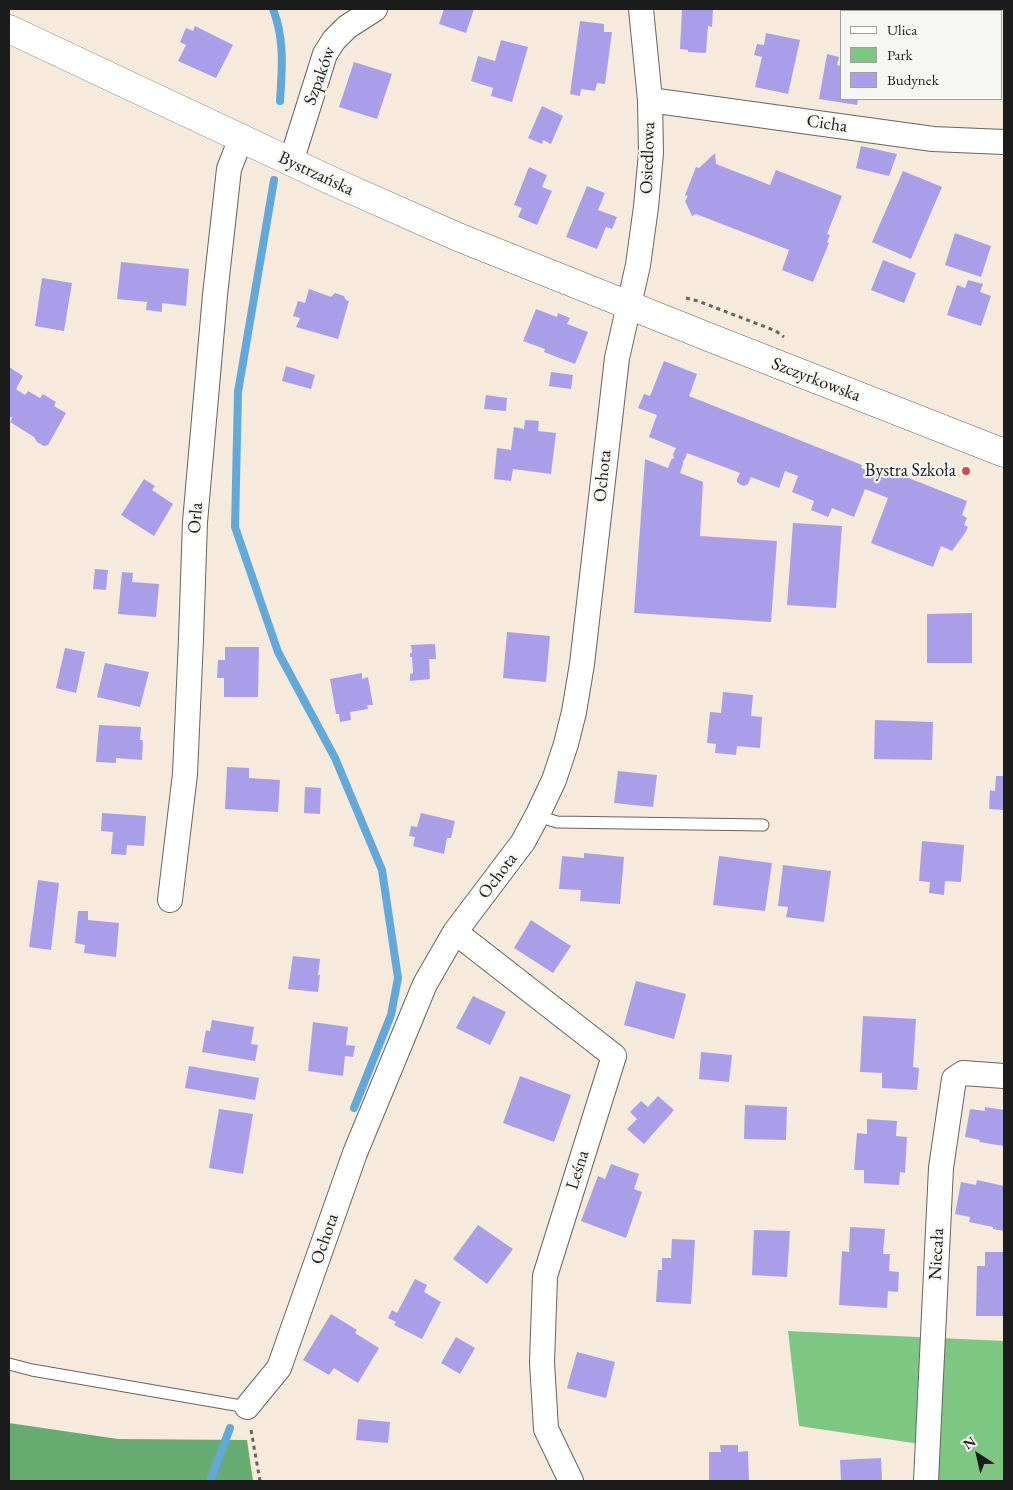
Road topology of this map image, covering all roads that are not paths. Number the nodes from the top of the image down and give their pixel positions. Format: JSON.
{"nodes":[{"id":1,"x":375,"y":9,"type":"edge"},
{"id":2,"x":641,"y":9,"type":"edge"},
{"id":3,"x":9,"y":29,"type":"edge"},
{"id":4,"x":650,"y":100,"type":"junction"},
{"id":5,"x":241,"y":138,"type":"junction"},
{"id":6,"x":1004,"y":142,"type":"edge"},
{"id":7,"x":291,"y":162,"type":"junction"},
{"id":8,"x":629,"y":306,"type":"junction"},
{"id":9,"x":1004,"y":453,"type":"edge"},
{"id":10,"x":537,"y":816,"type":"junction"},
{"id":11,"x":763,"y":825,"type":"dead end"},
{"id":12,"x":170,"y":900,"type":"dead end"},
{"id":13,"x":455,"y":932,"type":"junction"},
{"id":14,"x":1004,"y":1076,"type":"edge"},
{"id":15,"x":9,"y":1364,"type":"edge"},
{"id":16,"x":247,"y":1407,"type":"joint"},
{"id":17,"x":571,"y":1481,"type":"edge"},
{"id":18,"x":926,"y":1481,"type":"edge"}],
"edges":[{"from":1,"to":7,"type":"street","name":"Szpaków"},
{"from":2,"to":4,"type":"street","name":"Osiedlowa"},
{"from":3,"to":5,"type":"main road","name":"Bystrzańska"},
{"from":4,"to":6,"type":"street","name":"Cicha"},
{"from":4,"to":8,"type":"street","name":"Osiedlowa"},
{"from":5,"to":7,"type":"main road","name":"Bystrzańska"},
{"from":5,"to":12,"type":"street","name":"Orla"},
{"from":7,"to":8,"type":"main road","name":"Bystrzańska"},
{"from":8,"to":9,"type":"main road","name":"Szczyrkowska"},
{"from":8,"to":10,"type":"street","name":"Ochota"},
{"from":10,"to":11,"type":"lane"},
{"from":10,"to":13,"type":"street","name":"Ochota"},
{"from":13,"to":16,"type":"street","name":"Ochota"},
{"from":13,"to":17,"type":"street","name":"Leśna"},
{"from":14,"to":18,"type":"street","name":"Niecała"},
{"from":15,"to":16,"type":"lane"}]}
